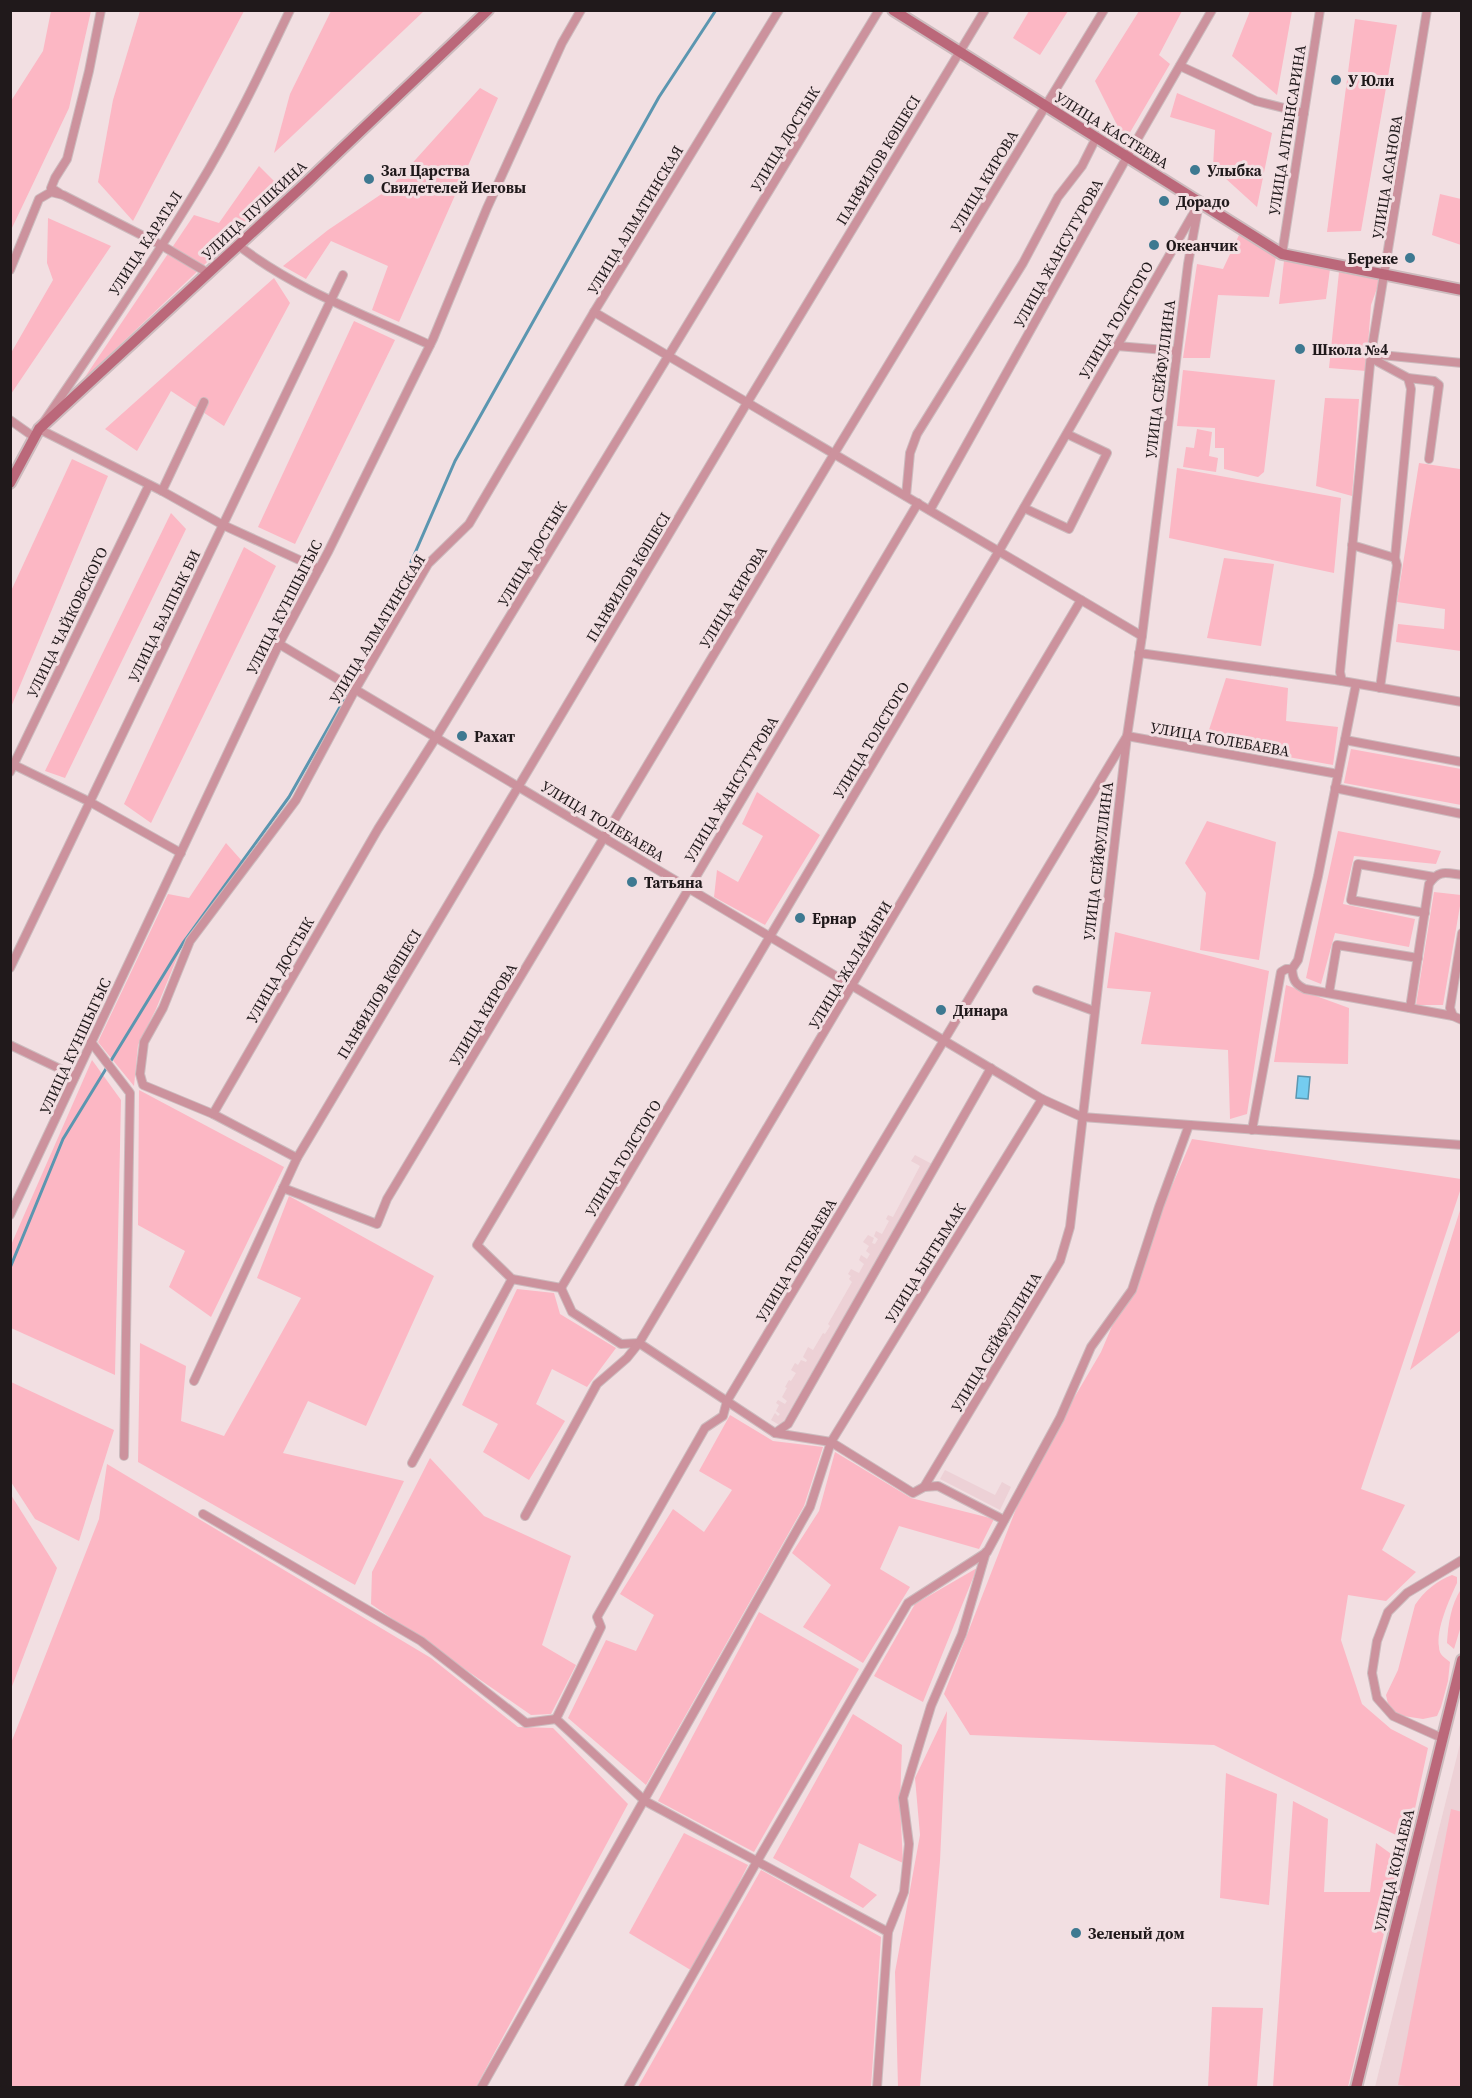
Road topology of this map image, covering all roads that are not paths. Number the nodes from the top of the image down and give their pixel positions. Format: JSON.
{"nodes":[{"id":1,"x":101,"y":10,"type":"edge"},
{"id":2,"x":290,"y":10,"type":"edge"},
{"id":3,"x":488,"y":10,"type":"edge"},
{"id":4,"x":779,"y":10,"type":"edge"},
{"id":5,"x":879,"y":10,"type":"edge"},
{"id":6,"x":893,"y":10,"type":"edge"},
{"id":7,"x":985,"y":10,"type":"edge"},
{"id":8,"x":1104,"y":10,"type":"edge"},
{"id":9,"x":1212,"y":10,"type":"edge"},
{"id":10,"x":1320,"y":10,"type":"edge"},
{"id":11,"x":1427,"y":10,"type":"edge"},
{"id":12,"x":577,"y":12,"type":"edge"},
{"id":13,"x":960,"y":52,"type":"junction"},
{"id":14,"x":1180,"y":66,"type":"junction"},
{"id":15,"x":1045,"y":106,"type":"junction"},
{"id":16,"x":1304,"y":113,"type":"junction"},
{"id":17,"x":1096,"y":138,"type":"junction"},
{"id":18,"x":1127,"y":157,"type":"junction"},
{"id":19,"x":63,"y":195,"type":"junction"},
{"id":20,"x":1199,"y":203,"type":"junction"},
{"id":21,"x":161,"y":245,"type":"junction"},
{"id":22,"x":238,"y":245,"type":"junction"},
{"id":23,"x":1282,"y":254,"type":"junction"},
{"id":24,"x":10,"y":270,"type":"edge"},
{"id":25,"x":208,"y":273,"type":"junction"},
{"id":26,"x":343,"y":275,"type":"dead end"},
{"id":27,"x":1385,"y":276,"type":"junction"},
{"id":28,"x":1461,"y":290,"type":"edge"},
{"id":29,"x":332,"y":299,"type":"junction"},
{"id":30,"x":594,"y":312,"type":"junction"},
{"id":31,"x":430,"y":345,"type":"junction"},
{"id":32,"x":1117,"y":346,"type":"junction"},
{"id":33,"x":1178,"y":351,"type":"junction"},
{"id":34,"x":669,"y":356,"type":"junction"},
{"id":35,"x":1371,"y":356,"type":"junction"},
{"id":36,"x":1461,"y":363,"type":"edge"},
{"id":37,"x":1408,"y":378,"type":"junction"},
{"id":38,"x":204,"y":402,"type":"dead end"},
{"id":39,"x":747,"y":402,"type":"junction"},
{"id":40,"x":10,"y":420,"type":"edge"},
{"id":41,"x":36,"y":433,"type":"junction"},
{"id":42,"x":1066,"y":434,"type":"junction"},
{"id":43,"x":834,"y":454,"type":"junction"},
{"id":44,"x":1429,"y":459,"type":"dead end"},
{"id":45,"x":10,"y":483,"type":"edge"},
{"id":46,"x":149,"y":485,"type":"junction"},
{"id":47,"x":162,"y":491,"type":"junction"},
{"id":48,"x":906,"y":496,"type":"junction"},
{"id":49,"x":918,"y":503,"type":"junction"},
{"id":50,"x":1024,"y":508,"type":"junction"},
{"id":51,"x":930,"y":510,"type":"junction"},
{"id":52,"x":223,"y":525,"type":"junction"},
{"id":53,"x":1352,"y":546,"type":"junction"},
{"id":54,"x":999,"y":551,"type":"junction"},
{"id":55,"x":1395,"y":558,"type":"junction"},
{"id":56,"x":319,"y":569,"type":"junction"},
{"id":57,"x":1082,"y":600,"type":"junction"},
{"id":58,"x":1142,"y":636,"type":"junction"},
{"id":59,"x":279,"y":644,"type":"junction"},
{"id":60,"x":1139,"y":652,"type":"junction"},
{"id":61,"x":1342,"y":681,"type":"junction"},
{"id":62,"x":1356,"y":684,"type":"junction"},
{"id":63,"x":1380,"y":688,"type":"junction"},
{"id":64,"x":355,"y":690,"type":"junction"},
{"id":65,"x":1461,"y":702,"type":"edge"},
{"id":66,"x":1127,"y":736,"type":"junction"},
{"id":67,"x":435,"y":738,"type":"junction"},
{"id":68,"x":1345,"y":740,"type":"junction"},
{"id":69,"x":1461,"y":762,"type":"edge"},
{"id":70,"x":12,"y":767,"type":"edge"},
{"id":71,"x":1338,"y":774,"type":"junction"},
{"id":72,"x":518,"y":787,"type":"junction"},
{"id":73,"x":1335,"y":788,"type":"junction"},
{"id":74,"x":90,"y":802,"type":"junction"},
{"id":75,"x":1461,"y":814,"type":"edge"},
{"id":76,"x":604,"y":838,"type":"junction"},
{"id":77,"x":181,"y":853,"type":"junction"},
{"id":78,"x":1461,"y":875,"type":"edge"},
{"id":79,"x":1434,"y":877,"type":"junction"},
{"id":80,"x":688,"y":888,"type":"junction"},
{"id":81,"x":1425,"y":913,"type":"junction"},
{"id":82,"x":1461,"y":933,"type":"edge"},
{"id":83,"x":770,"y":937,"type":"junction"},
{"id":84,"x":1418,"y":958,"type":"junction"},
{"id":85,"x":10,"y":968,"type":"edge"},
{"id":86,"x":1292,"y":969,"type":"junction"},
{"id":87,"x":853,"y":987,"type":"junction"},
{"id":88,"x":1037,"y":990,"type":"dead end"},
{"id":89,"x":1329,"y":993,"type":"junction"},
{"id":90,"x":1410,"y":1008,"type":"junction"},
{"id":91,"x":1094,"y":1011,"type":"junction"},
{"id":92,"x":1457,"y":1018,"type":"edge"},
{"id":93,"x":944,"y":1040,"type":"junction"},
{"id":94,"x":92,"y":1042,"type":"junction"},
{"id":95,"x":10,"y":1045,"type":"edge"},
{"id":96,"x":991,"y":1068,"type":"junction"},
{"id":97,"x":75,"y":1076,"type":"junction"},
{"id":98,"x":1042,"y":1099,"type":"junction"},
{"id":99,"x":213,"y":1114,"type":"junction"},
{"id":100,"x":1082,"y":1117,"type":"junction"},
{"id":101,"x":1189,"y":1125,"type":"junction"},
{"id":102,"x":1252,"y":1130,"type":"junction"},
{"id":103,"x":1461,"y":1145,"type":"edge"},
{"id":104,"x":297,"y":1158,"type":"junction"},
{"id":105,"x":283,"y":1188,"type":"junction"},
{"id":106,"x":10,"y":1215,"type":"edge"},
{"id":107,"x":512,"y":1279,"type":"junction"},
{"id":108,"x":561,"y":1288,"type":"junction"},
{"id":109,"x":639,"y":1343,"type":"junction"},
{"id":110,"x":194,"y":1381,"type":"dead end"},
{"id":111,"x":727,"y":1401,"type":"junction"},
{"id":112,"x":775,"y":1433,"type":"junction"},
{"id":113,"x":831,"y":1442,"type":"junction"},
{"id":114,"x":124,"y":1456,"type":"dead end"},
{"id":115,"x":412,"y":1463,"type":"dead end"},
{"id":116,"x":924,"y":1487,"type":"junction"},
{"id":117,"x":203,"y":1514,"type":"dead end"},
{"id":118,"x":525,"y":1516,"type":"dead end"},
{"id":119,"x":1004,"y":1520,"type":"junction"},
{"id":120,"x":987,"y":1552,"type":"junction"},
{"id":121,"x":1461,"y":1560,"type":"edge"},
{"id":122,"x":1461,"y":1660,"type":"edge"},
{"id":123,"x":556,"y":1719,"type":"junction"},
{"id":124,"x":1442,"y":1738,"type":"junction"},
{"id":125,"x":645,"y":1801,"type":"junction"},
{"id":126,"x":758,"y":1860,"type":"junction"},
{"id":127,"x":888,"y":1932,"type":"junction"},
{"id":128,"x":481,"y":2088,"type":"edge"},
{"id":129,"x":628,"y":2088,"type":"edge"},
{"id":130,"x":877,"y":2088,"type":"edge"},
{"id":131,"x":1356,"y":2088,"type":"edge"}],
"edges":[{"from":1,"to":19,"type":"street"},
{"from":2,"to":21,"type":"street","name":"УЛИЦА КАРАТАЛ"},
{"from":3,"to":22,"type":"street","name":"УЛИЦА ПУШКИНА"},
{"from":4,"to":30,"type":"street","name":"УЛИЦА АЛМАТИНСКАЯ"},
{"from":5,"to":34,"type":"street","name":"УЛИЦА ДОСТЫК"},
{"from":6,"to":13,"type":"street","name":"УЛИЦА КАСТЕЕВА"},
{"from":7,"to":13,"type":"street","name":"ПАНФИЛОВ КӨШЕСІ"},
{"from":8,"to":15,"type":"street","name":"УЛИЦА КИРОВА"},
{"from":9,"to":14,"type":"street","name":"УЛИЦА ЖАНСУГУРОВА"},
{"from":10,"to":16,"type":"street","name":"УЛИЦА АЛТЫНСАРИНА"},
{"from":11,"to":27,"type":"street","name":"УЛИЦА АСАНОВА"},
{"from":12,"to":31,"type":"street","name":"УЛИЦА КУНШЫГЫС"},
{"from":13,"to":15,"type":"street","name":"УЛИЦА КАСТЕЕВА"},
{"from":13,"to":39,"type":"street","name":"ПАНФИЛОВ КӨШЕСІ"},
{"from":14,"to":16,"type":"street"},
{"from":14,"to":18,"type":"street","name":"УЛИЦА ЖАНСУГУРОВА"},
{"from":15,"to":17,"type":"street","name":"УЛИЦА КАСТЕЕВА"},
{"from":15,"to":43,"type":"street","name":"УЛИЦА КИРОВА"},
{"from":16,"to":23,"type":"street","name":"УЛИЦА АЛТЫНСАРИНА"},
{"from":17,"to":18,"type":"street","name":"УЛИЦА КАСТЕЕВА"},
{"from":17,"to":48,"type":"street"},
{"from":18,"to":20,"type":"street","name":"УЛИЦА КАСТЕЕВА"},
{"from":18,"to":51,"type":"street","name":"УЛИЦА ЖАНСУГУРОВА"},
{"from":19,"to":21,"type":"street"},
{"from":19,"to":24,"type":"street"},
{"from":20,"to":23,"type":"street","name":"УЛИЦА КАСТЕЕВА"},
{"from":20,"to":32,"type":"street","name":"УЛИЦА ТОЛСТОГО"},
{"from":20,"to":33,"type":"street","name":"УЛИЦА СЕЙФУЛЛИНА"},
{"from":21,"to":25,"type":"street"},
{"from":21,"to":41,"type":"street","name":"УЛИЦА КАРАТАЛ"},
{"from":22,"to":25,"type":"street","name":"УЛИЦА ПУШКИНА"},
{"from":22,"to":29,"type":"street"},
{"from":23,"to":27,"type":"street","name":"УЛИЦА КАСТЕЕВА"},
{"from":25,"to":41,"type":"street","name":"УЛИЦА ПУШКИНА"},
{"from":26,"to":29,"type":"street","name":"УЛИЦА БАЛПЫК БИ"},
{"from":27,"to":28,"type":"street","name":"УЛИЦА КАСТЕЕВА"},
{"from":27,"to":35,"type":"street","name":"УЛИЦА АСАНОВА"},
{"from":29,"to":31,"type":"street"},
{"from":29,"to":52,"type":"street","name":"УЛИЦА БАЛПЫК БИ"},
{"from":30,"to":34,"type":"street"},
{"from":30,"to":64,"type":"street","name":"УЛИЦА АЛМАТИНСКАЯ"},
{"from":31,"to":56,"type":"street","name":"УЛИЦА КУНШЫГЫС"},
{"from":32,"to":33,"type":"street"},
{"from":32,"to":42,"type":"street","name":"УЛИЦА ТОЛСТОГО"},
{"from":33,"to":58,"type":"street","name":"УЛИЦА СЕЙФУЛЛИНА"},
{"from":34,"to":39,"type":"street"},
{"from":34,"to":67,"type":"street","name":"УЛИЦА ДОСТЫК"},
{"from":35,"to":36,"type":"street"},
{"from":35,"to":37,"type":"street"},
{"from":35,"to":53,"type":"street","name":"УЛИЦА АСАНОВА"},
{"from":37,"to":44,"type":"street"},
{"from":37,"to":55,"type":"street"},
{"from":38,"to":47,"type":"street"},
{"from":39,"to":43,"type":"street"},
{"from":39,"to":72,"type":"street","name":"ПАНФИЛОВ КӨШЕСІ"},
{"from":40,"to":41,"type":"street"},
{"from":41,"to":45,"type":"street","name":"УЛИЦА КАРАТАЛ"},
{"from":41,"to":46,"type":"street"},
{"from":42,"to":50,"type":"street","name":"УЛИЦА ТОЛСТОГО"},
{"from":42,"to":50,"type":"street"},
{"from":43,"to":48,"type":"street"},
{"from":43,"to":76,"type":"street","name":"УЛИЦА КИРОВА"},
{"from":46,"to":47,"type":"street"},
{"from":46,"to":70,"type":"street","name":"УЛИЦА ЧАЙКОВСКОГО"},
{"from":47,"to":52,"type":"street"},
{"from":48,"to":49,"type":"street"},
{"from":49,"to":51,"type":"street"},
{"from":49,"to":80,"type":"street","name":"УЛИЦА ЖАНСУГУРОВА"},
{"from":50,"to":54,"type":"street","name":"УЛИЦА ТОЛСТОГО"},
{"from":51,"to":54,"type":"street"},
{"from":52,"to":56,"type":"street"},
{"from":52,"to":74,"type":"street","name":"УЛИЦА БАЛПЫК БИ"},
{"from":53,"to":55,"type":"street"},
{"from":53,"to":61,"type":"street","name":"УЛИЦА АСАНОВА"},
{"from":54,"to":57,"type":"street"},
{"from":54,"to":83,"type":"street","name":"УЛИЦА ТОЛСТОГО"},
{"from":55,"to":63,"type":"street"},
{"from":56,"to":59,"type":"street","name":"УЛИЦА КУНШЫГЫС"},
{"from":57,"to":58,"type":"street"},
{"from":57,"to":87,"type":"street","name":"УЛИЦА ЖАЛАЙЫРИ"},
{"from":58,"to":60,"type":"street","name":"УЛИЦА СЕЙФУЛЛИНА"},
{"from":59,"to":64,"type":"street","name":"УЛИЦА ТОЛЕБАЕВА"},
{"from":59,"to":77,"type":"street","name":"УЛИЦА КУНШЫГЫС"},
{"from":60,"to":61,"type":"street"},
{"from":60,"to":66,"type":"street","name":"УЛИЦА СЕЙФУЛЛИНА"},
{"from":61,"to":62,"type":"street"},
{"from":62,"to":63,"type":"street"},
{"from":62,"to":68,"type":"street"},
{"from":63,"to":65,"type":"street"},
{"from":64,"to":67,"type":"street","name":"УЛИЦА ТОЛЕБАЕВА"},
{"from":64,"to":99,"type":"street","name":"УЛИЦА АЛМАТИНСКАЯ"},
{"from":66,"to":71,"type":"street","name":"УЛИЦА ТОЛЕБАЕВА"},
{"from":66,"to":91,"type":"street","name":"УЛИЦА СЕЙФУЛЛИНА"},
{"from":66,"to":93,"type":"street","name":"УЛИЦА ТОЛЕБАЕВА"},
{"from":67,"to":72,"type":"street","name":"УЛИЦА ТОЛЕБАЕВА"},
{"from":67,"to":99,"type":"street","name":"УЛИЦА ДОСТЫК"},
{"from":68,"to":69,"type":"street"},
{"from":68,"to":71,"type":"street"},
{"from":70,"to":74,"type":"street"},
{"from":71,"to":73,"type":"street"},
{"from":72,"to":76,"type":"street","name":"УЛИЦА ТОЛЕБАЕВА"},
{"from":72,"to":104,"type":"street","name":"ПАНФИЛОВ КӨШЕСІ"},
{"from":73,"to":75,"type":"street"},
{"from":73,"to":86,"type":"street"},
{"from":74,"to":77,"type":"street"},
{"from":74,"to":85,"type":"street","name":"УЛИЦА БАЛПЫК БИ"},
{"from":76,"to":80,"type":"street","name":"УЛИЦА ТОЛЕБАЕВА"},
{"from":76,"to":105,"type":"street","name":"УЛИЦА КИРОВА"},
{"from":77,"to":94,"type":"street","name":"УЛИЦА КУНШЫГЫС"},
{"from":78,"to":79,"type":"street"},
{"from":79,"to":81,"type":"street"},
{"from":79,"to":81,"type":"street"},
{"from":80,"to":83,"type":"street","name":"УЛИЦА ТОЛЕБАЕВА"},
{"from":80,"to":107,"type":"street","name":"УЛИЦА ЖАНСУГУРОВА"},
{"from":81,"to":84,"type":"street"},
{"from":82,"to":92,"type":"street"},
{"from":83,"to":87,"type":"street","name":"УЛИЦА ТОЛЕБАЕВА"},
{"from":83,"to":108,"type":"street","name":"УЛИЦА ТОЛСТОГО"},
{"from":84,"to":89,"type":"street"},
{"from":84,"to":90,"type":"street"},
{"from":86,"to":89,"type":"street"},
{"from":86,"to":102,"type":"street"},
{"from":87,"to":93,"type":"street","name":"УЛИЦА ТОЛЕБАЕВА"},
{"from":87,"to":109,"type":"street","name":"УЛИЦА ЖАЛАЙЫРИ"},
{"from":88,"to":91,"type":"street"},
{"from":89,"to":90,"type":"street"},
{"from":90,"to":92,"type":"street"},
{"from":91,"to":100,"type":"street","name":"УЛИЦА СЕЙФУЛЛИНА"},
{"from":93,"to":96,"type":"street","name":"УЛИЦА ТОЛЕБАЕВА"},
{"from":93,"to":111,"type":"street","name":"УЛИЦА ТОЛЕБАЕВА"},
{"from":94,"to":97,"type":"street","name":"УЛИЦА КУНШЫГЫС"},
{"from":94,"to":114,"type":"street"},
{"from":95,"to":97,"type":"street"},
{"from":96,"to":98,"type":"street","name":"УЛИЦА ТОЛЕБАЕВА"},
{"from":96,"to":112,"type":"street"},
{"from":97,"to":106,"type":"street","name":"УЛИЦА КУНШЫГЫС"},
{"from":98,"to":100,"type":"street","name":"УЛИЦА ТОЛЕБАЕВА"},
{"from":98,"to":113,"type":"street","name":"УЛИЦА ЫНТЫМАК"},
{"from":99,"to":104,"type":"street"},
{"from":100,"to":101,"type":"street","name":"УЛИЦА ТОЛЕБАЕВА"},
{"from":100,"to":116,"type":"street","name":"УЛИЦА СЕЙФУЛЛИНА"},
{"from":101,"to":102,"type":"street","name":"УЛИЦА ТОЛЕБАЕВА"},
{"from":101,"to":119,"type":"street"},
{"from":102,"to":103,"type":"street","name":"УЛИЦА ТОЛЕБАЕВА"},
{"from":104,"to":105,"type":"street","name":"ПАНФИЛОВ КӨШЕСІ"},
{"from":105,"to":110,"type":"street","name":"ПАНФИЛОВ КӨШЕСІ"},
{"from":107,"to":108,"type":"street"},
{"from":107,"to":115,"type":"street"},
{"from":108,"to":109,"type":"street"},
{"from":109,"to":111,"type":"street"},
{"from":109,"to":118,"type":"street","name":"УЛИЦА ЖАЛАЙЫРИ"},
{"from":111,"to":112,"type":"street"},
{"from":111,"to":123,"type":"street","name":"УЛИЦА ТОЛЕБАЕВА"},
{"from":112,"to":113,"type":"street"},
{"from":113,"to":116,"type":"street"},
{"from":113,"to":125,"type":"street","name":"УЛИЦА ЫНТЫМАК"},
{"from":116,"to":119,"type":"street"},
{"from":117,"to":123,"type":"street"},
{"from":119,"to":120,"type":"street"},
{"from":120,"to":126,"type":"street"},
{"from":120,"to":127,"type":"street"},
{"from":121,"to":124,"type":"street"},
{"from":122,"to":124,"type":"street","name":"УЛИЦА КОНАЕВА"},
{"from":123,"to":125,"type":"street"},
{"from":124,"to":131,"type":"street","name":"УЛИЦА КОНАЕВА"},
{"from":125,"to":126,"type":"street"},
{"from":125,"to":128,"type":"street","name":"УЛИЦА ЫНТЫМАК"},
{"from":126,"to":127,"type":"street"},
{"from":126,"to":129,"type":"street"},
{"from":127,"to":130,"type":"street"}]}
